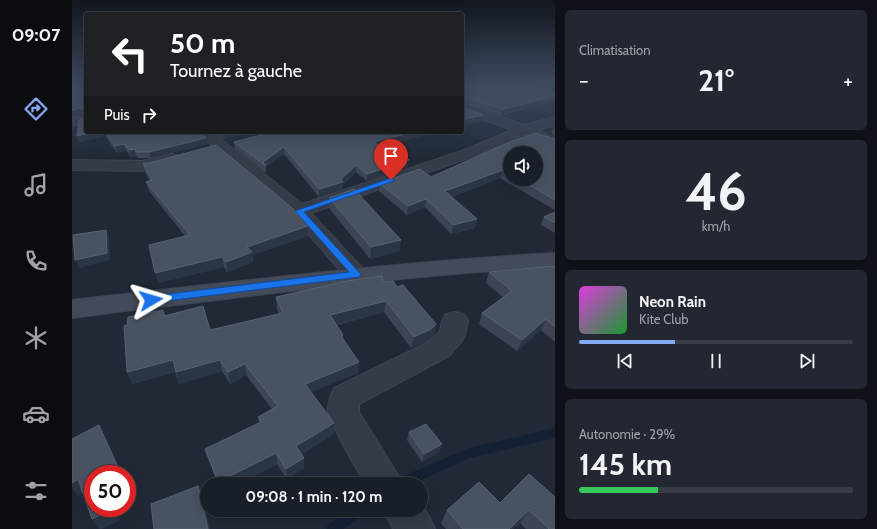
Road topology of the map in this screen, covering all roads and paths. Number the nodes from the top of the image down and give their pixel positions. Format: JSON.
{"nodes":[{"id":1,"x":464,"y":109,"type":"edge"},
{"id":2,"x":84,"y":120,"type":"edge"},
{"id":3,"x":555,"y":121,"type":"edge"},
{"id":4,"x":72,"y":122,"type":"edge"},
{"id":5,"x":525,"y":130,"type":"junction"},
{"id":6,"x":207,"y":134,"type":"edge"},
{"id":7,"x":555,"y":143,"type":"edge"},
{"id":8,"x":230,"y":145,"type":"junction"},
{"id":9,"x":72,"y":165,"type":"edge"},
{"id":10,"x":299,"y":211,"type":"junction"},
{"id":11,"x":555,"y":260,"type":"edge"},
{"id":12,"x":356,"y":274,"type":"junction"},
{"id":13,"x":72,"y":309,"type":"edge"},
{"id":14,"x":455,"y":321,"type":"dead end"},
{"id":15,"x":380,"y":477,"type":"edge"}],
"edges":[{"from":1,"to":5,"type":"street"},
{"from":2,"to":4,"type":"street"},
{"from":3,"to":5,"type":"street"},
{"from":5,"to":7,"type":"street"},
{"from":5,"to":10,"type":"street"},
{"from":6,"to":8,"type":"street"},
{"from":8,"to":9,"type":"street"},
{"from":8,"to":10,"type":"street"},
{"from":10,"to":12,"type":"street"},
{"from":11,"to":12,"type":"main road"},
{"from":12,"to":13,"type":"main road"},
{"from":14,"to":15,"type":"street"}]}
